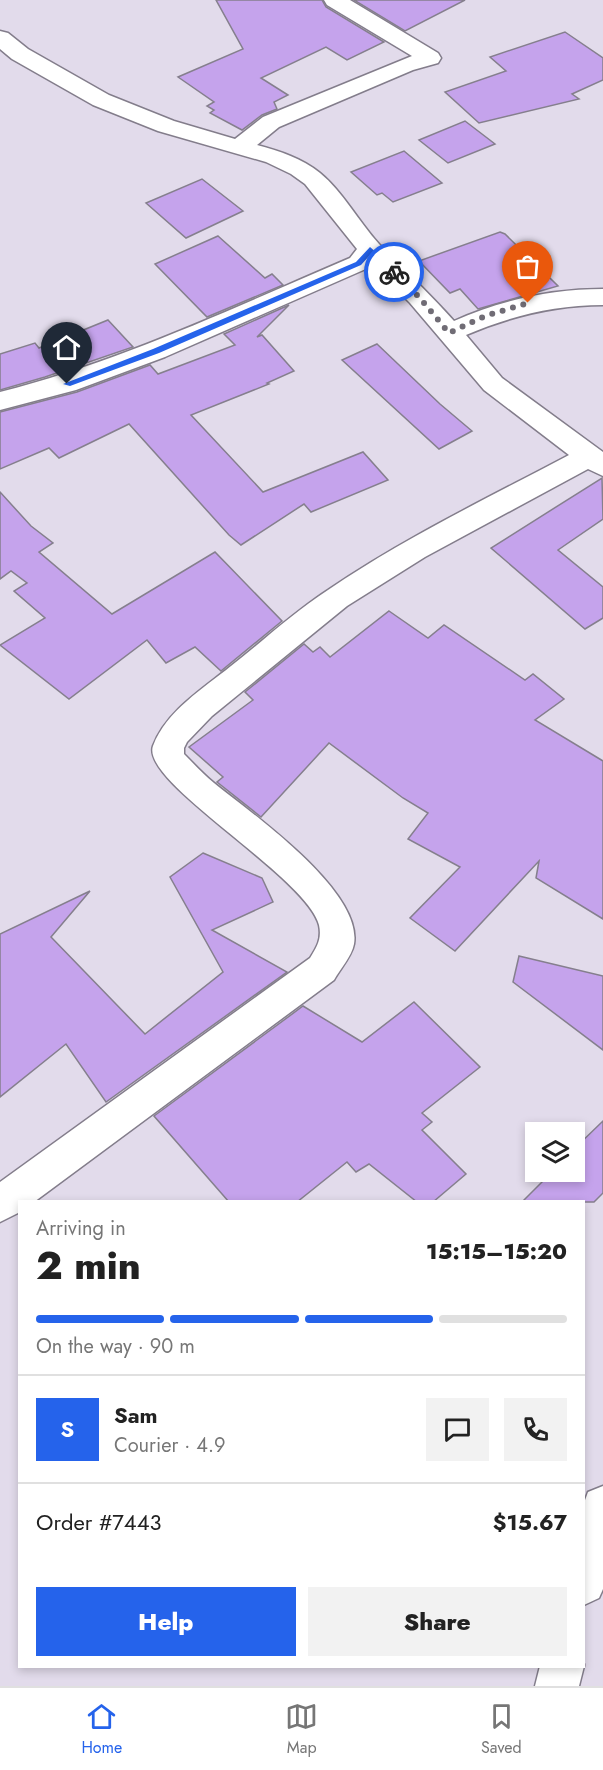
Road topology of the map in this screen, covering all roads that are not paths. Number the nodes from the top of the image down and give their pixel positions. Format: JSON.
{"nodes":[{"id":1,"x":335,"y":0,"type":"edge"},
{"id":2,"x":0,"y":38,"type":"edge"},
{"id":3,"x":238,"y":148,"type":"junction"},
{"id":4,"x":370,"y":249,"type":"junction"},
{"id":5,"x":603,"y":297,"type":"edge"},
{"id":6,"x":449,"y":333,"type":"junction"},
{"id":7,"x":0,"y":401,"type":"edge"},
{"id":8,"x":595,"y":462,"type":"edge"},
{"id":9,"x":0,"y":1204,"type":"edge"},
{"id":10,"x":603,"y":1507,"type":"edge"},
{"id":11,"x":585,"y":1579,"type":"edge"},
{"id":12,"x":562,"y":1668,"type":"edge"},
{"id":13,"x":557,"y":1686,"type":"edge"}],
"edges":[{"from":1,"to":3,"type":"street"},
{"from":2,"to":3,"type":"street"},
{"from":3,"to":4,"type":"street"},
{"from":4,"to":6,"type":"street"},
{"from":4,"to":7,"type":"street"},
{"from":5,"to":6,"type":"street"},
{"from":6,"to":8,"type":"street"},
{"from":8,"to":9,"type":"street"},
{"from":10,"to":11,"type":"street"},
{"from":12,"to":13,"type":"street"}]}
